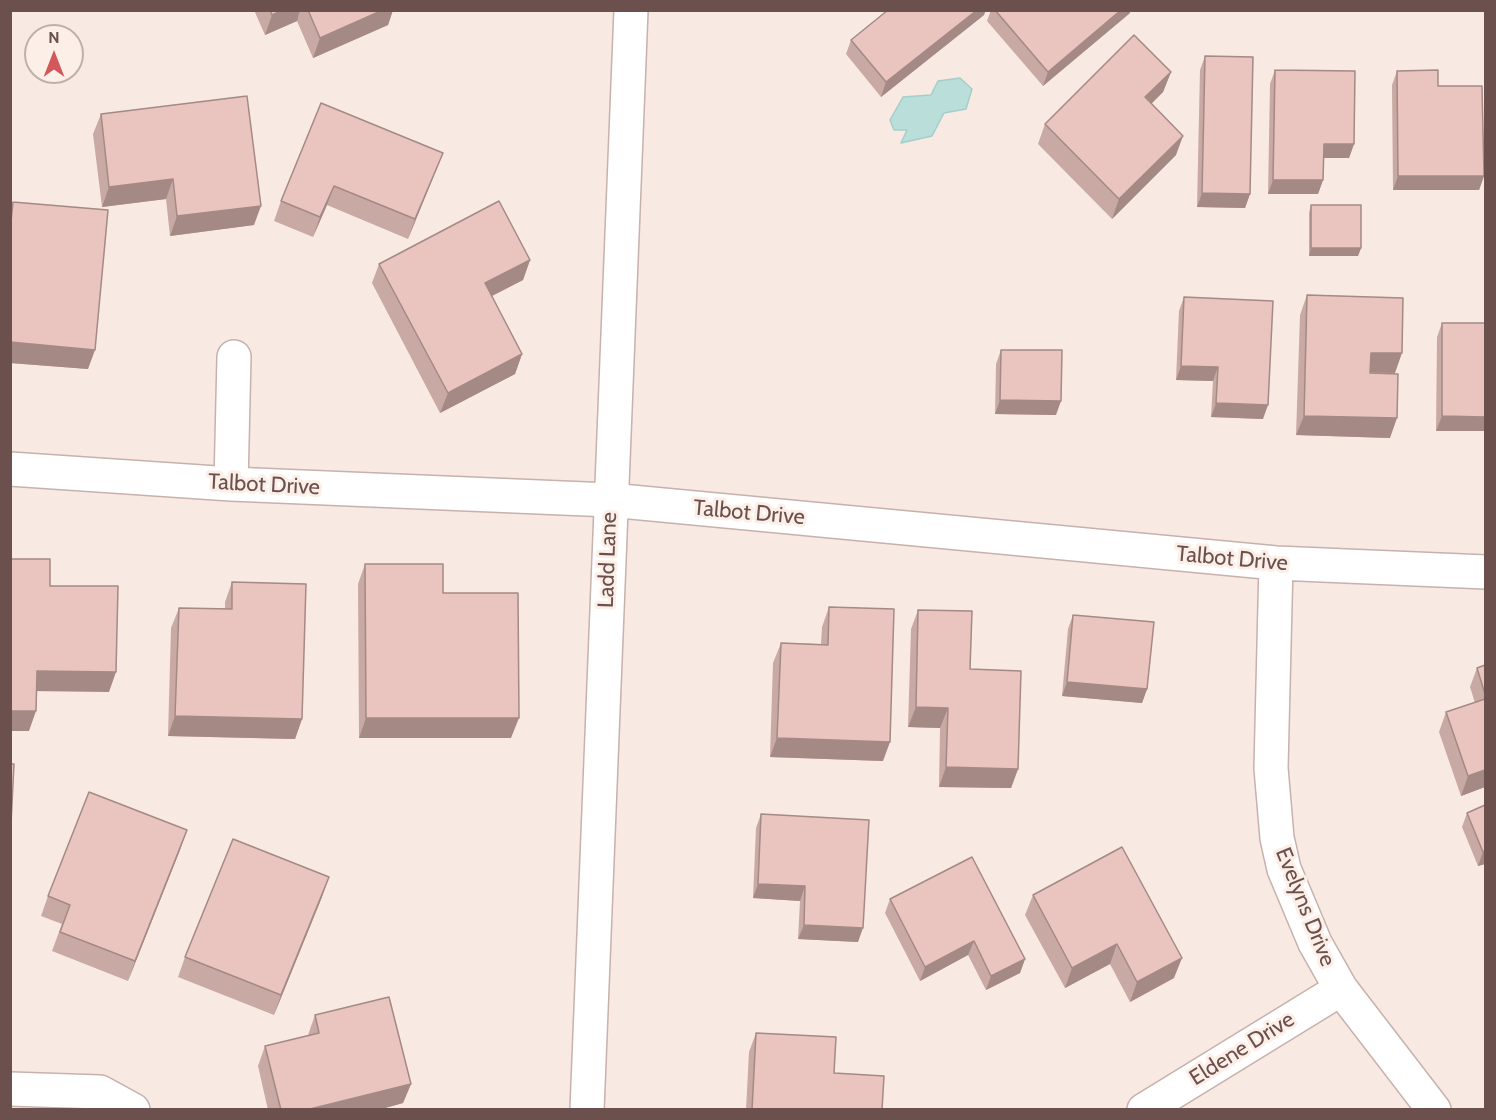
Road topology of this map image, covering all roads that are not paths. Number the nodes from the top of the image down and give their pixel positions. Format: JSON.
{"nodes":[{"id":1,"x":631,"y":10,"type":"edge"},
{"id":2,"x":234,"y":357,"type":"dead end"},
{"id":3,"x":10,"y":470,"type":"edge"},
{"id":4,"x":231,"y":484,"type":"junction"},
{"id":5,"x":610,"y":500,"type":"junction"},
{"id":6,"x":1276,"y":563,"type":"junction"},
{"id":7,"x":1485,"y":572,"type":"edge"},
{"id":8,"x":1341,"y":989,"type":"junction"},
{"id":9,"x":10,"y":1089,"type":"edge"},
{"id":10,"x":133,"y":1110,"type":"edge"},
{"id":11,"x":587,"y":1110,"type":"edge"},
{"id":12,"x":1144,"y":1110,"type":"edge"},
{"id":13,"x":1434,"y":1110,"type":"edge"}],
"edges":[{"from":1,"to":5,"type":"street","name":"Ladd Lane"},
{"from":2,"to":4,"type":"street"},
{"from":3,"to":4,"type":"street","name":"Talbot Drive"},
{"from":4,"to":5,"type":"street","name":"Talbot Drive"},
{"from":5,"to":6,"type":"street","name":"Talbot Drive"},
{"from":5,"to":11,"type":"street","name":"Ladd Lane"},
{"from":6,"to":7,"type":"street","name":"Talbot Drive"},
{"from":6,"to":8,"type":"street","name":"Evelyns Drive"},
{"from":8,"to":12,"type":"street","name":"Eldene Drive"},
{"from":8,"to":13,"type":"street","name":"Evelyns Drive"},
{"from":9,"to":10,"type":"street"}]}
